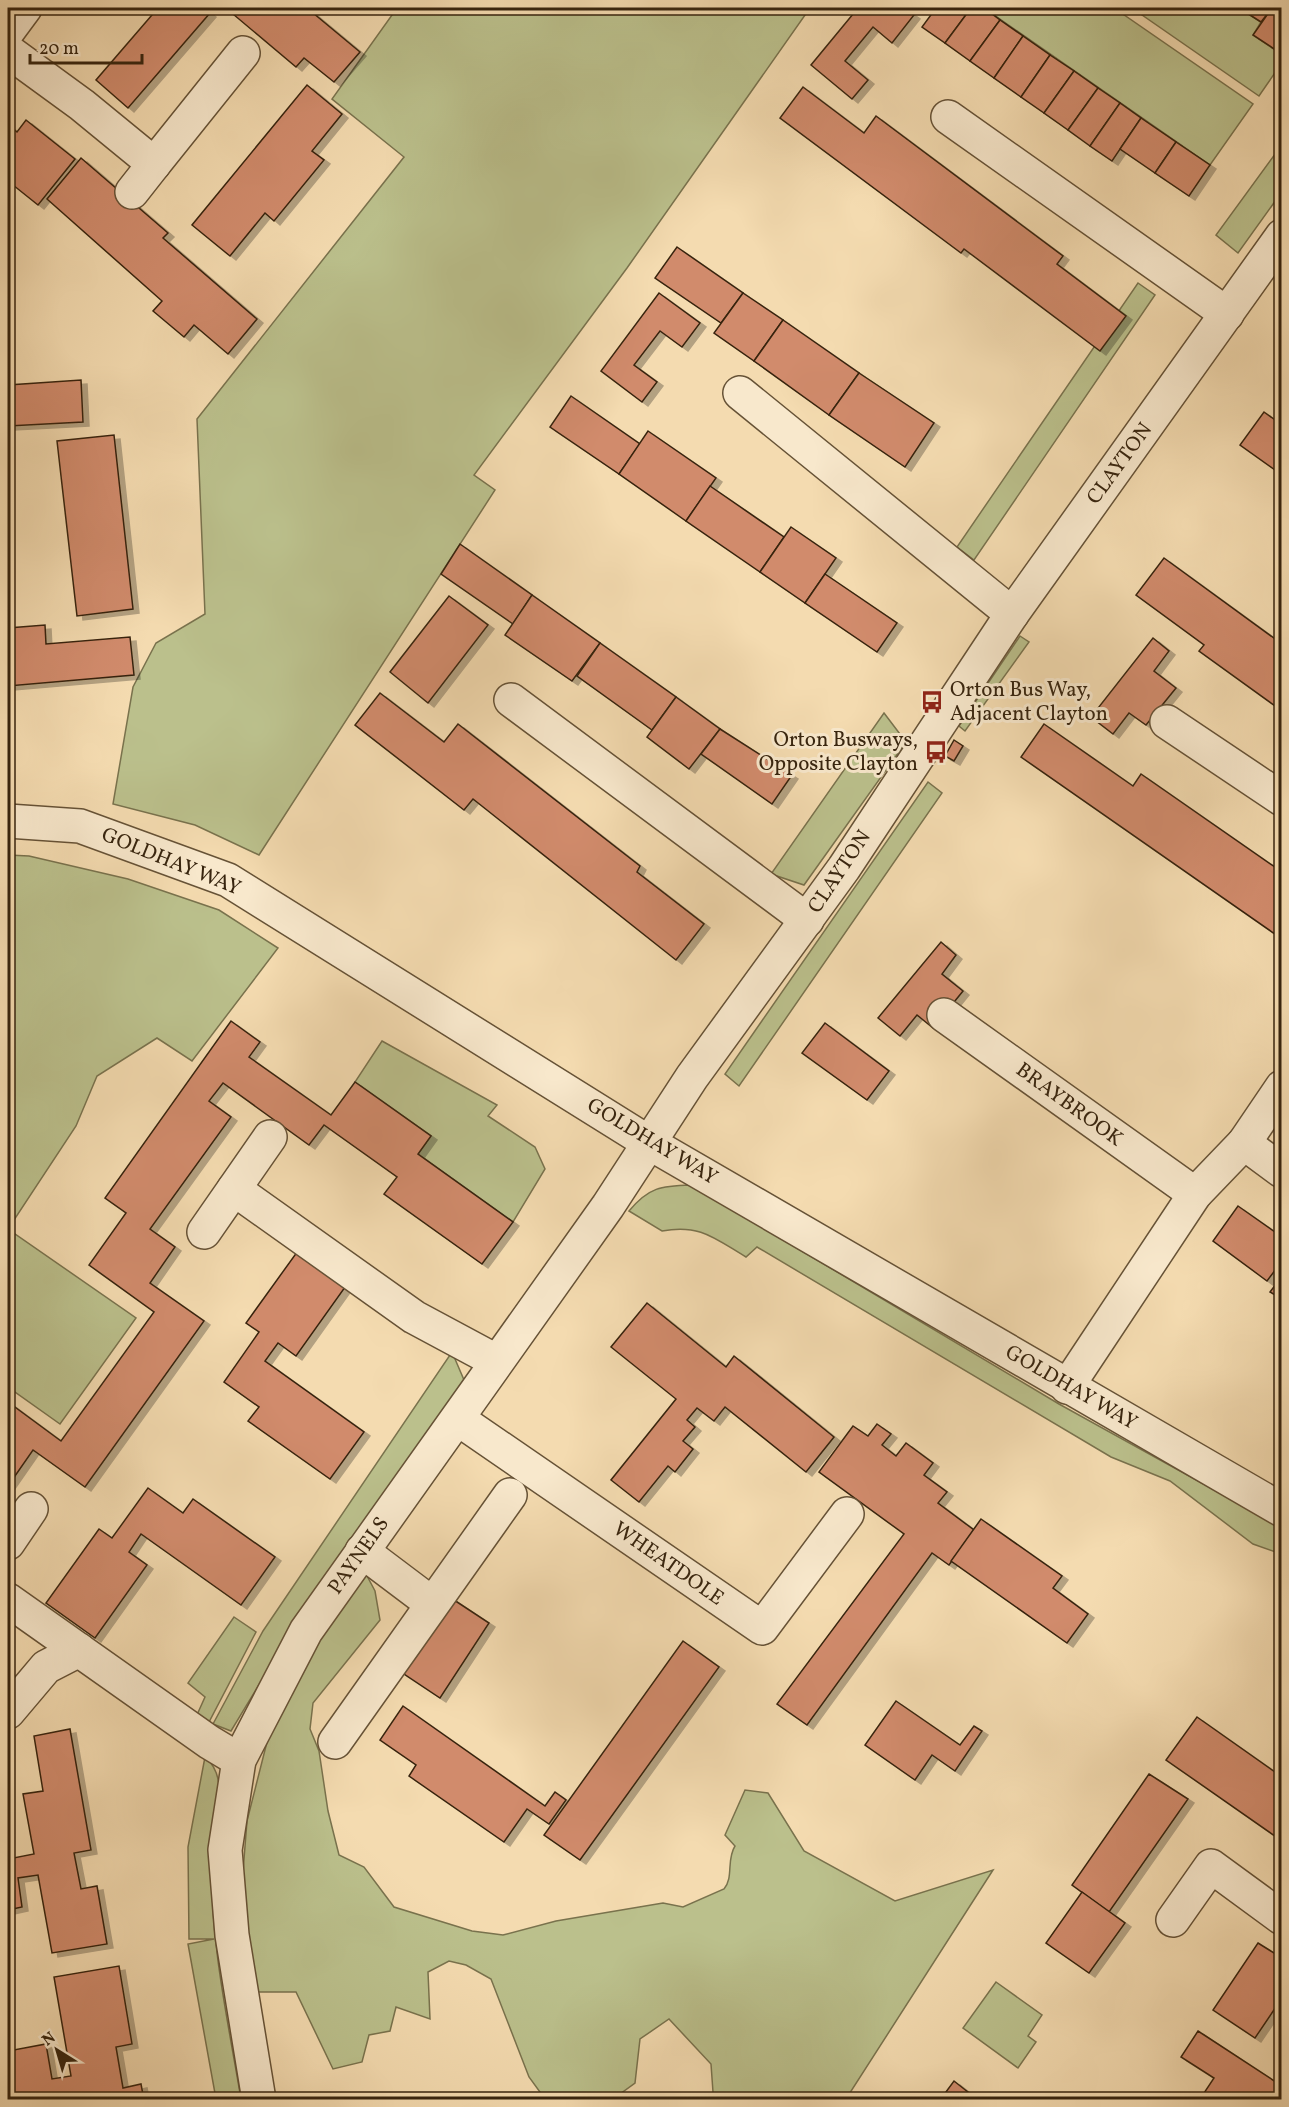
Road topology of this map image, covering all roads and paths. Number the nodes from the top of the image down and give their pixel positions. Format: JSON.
{"nodes":[{"id":1,"x":26,"y":8,"type":"edge"},
{"id":2,"x":8,"y":31,"type":"edge"},
{"id":3,"x":8,"y":51,"type":"edge"},
{"id":4,"x":243,"y":53,"type":"dead end"},
{"id":5,"x":948,"y":117,"type":"dead end"},
{"id":6,"x":154,"y":164,"type":"junction"},
{"id":7,"x":132,"y":192,"type":"dead end"},
{"id":8,"x":1281,"y":236,"type":"edge"},
{"id":9,"x":1227,"y":314,"type":"junction"},
{"id":10,"x":740,"y":393,"type":"dead end"},
{"id":11,"x":1012,"y":614,"type":"junction"},
{"id":12,"x":511,"y":700,"type":"dead end"},
{"id":13,"x":1167,"y":722,"type":"dead end"},
{"id":14,"x":1281,"y":799,"type":"edge"},
{"id":15,"x":8,"y":821,"type":"edge"},
{"id":16,"x":807,"y":920,"type":"junction"},
{"id":17,"x":944,"y":1015,"type":"dead end"},
{"id":18,"x":1281,"y":1087,"type":"edge"},
{"id":19,"x":270,"y":1137,"type":"dead end"},
{"id":20,"x":1244,"y":1143,"type":"junction"},
{"id":21,"x":651,"y":1144,"type":"junction"},
{"id":22,"x":1281,"y":1172,"type":"edge"},
{"id":23,"x":234,"y":1189,"type":"junction"},
{"id":24,"x":1195,"y":1194,"type":"junction"},
{"id":25,"x":204,"y":1232,"type":"dead end"},
{"id":26,"x":496,"y":1361,"type":"junction"},
{"id":27,"x":1067,"y":1387,"type":"junction"},
{"id":28,"x":458,"y":1419,"type":"junction"},
{"id":29,"x":510,"y":1495,"type":"dead end"},
{"id":30,"x":31,"y":1509,"type":"dead end"},
{"id":31,"x":1281,"y":1510,"type":"edge"},
{"id":32,"x":847,"y":1514,"type":"dead end"},
{"id":33,"x":8,"y":1543,"type":"edge"},
{"id":34,"x":362,"y":1551,"type":"junction"},
{"id":35,"x":8,"y":1600,"type":"edge"},
{"id":36,"x":432,"y":1603,"type":"junction"},
{"id":37,"x":79,"y":1650,"type":"junction"},
{"id":38,"x":8,"y":1712,"type":"edge"},
{"id":39,"x":335,"y":1742,"type":"dead end"},
{"id":40,"x":239,"y":1760,"type":"junction"},
{"id":41,"x":1281,"y":1918,"type":"edge"},
{"id":42,"x":1173,"y":1920,"type":"dead end"},
{"id":43,"x":259,"y":2100,"type":"edge"}],
"edges":[{"from":1,"to":2,"type":"street"},
{"from":3,"to":6,"type":"street"},
{"from":4,"to":6,"type":"street"},
{"from":5,"to":9,"type":"street"},
{"from":6,"to":7,"type":"street"},
{"from":8,"to":9,"type":"street","name":"CLAYTON"},
{"from":9,"to":11,"type":"street","name":"CLAYTON"},
{"from":10,"to":11,"type":"street"},
{"from":11,"to":16,"type":"street","name":"CLAYTON"},
{"from":12,"to":16,"type":"street","name":"CLAYTON"},
{"from":13,"to":14,"type":"street"},
{"from":15,"to":21,"type":"street","name":"GOLDHAY WAY"},
{"from":16,"to":21,"type":"street","name":"CLAYTON"},
{"from":17,"to":24,"type":"street","name":"BRAYBROOK"},
{"from":18,"to":20,"type":"street"},
{"from":19,"to":23,"type":"street"},
{"from":20,"to":22,"type":"street"},
{"from":20,"to":24,"type":"street"},
{"from":21,"to":26,"type":"street","name":"PAYNELS"},
{"from":21,"to":27,"type":"street","name":"GOLDHAY WAY"},
{"from":23,"to":25,"type":"street"},
{"from":23,"to":26,"type":"street"},
{"from":24,"to":27,"type":"street"},
{"from":26,"to":28,"type":"street","name":"PAYNELS"},
{"from":27,"to":31,"type":"street","name":"GOLDHAY WAY"},
{"from":28,"to":32,"type":"street","name":"WHEATDOLE"},
{"from":28,"to":34,"type":"street","name":"PAYNELS"},
{"from":29,"to":36,"type":"street"},
{"from":30,"to":33,"type":"street"},
{"from":34,"to":36,"type":"street"},
{"from":34,"to":40,"type":"street","name":"PAYNELS"},
{"from":35,"to":37,"type":"street"},
{"from":36,"to":39,"type":"street"},
{"from":37,"to":38,"type":"street"},
{"from":37,"to":40,"type":"street"},
{"from":40,"to":43,"type":"street","name":"PAYNELS"},
{"from":41,"to":42,"type":"street"}]}
